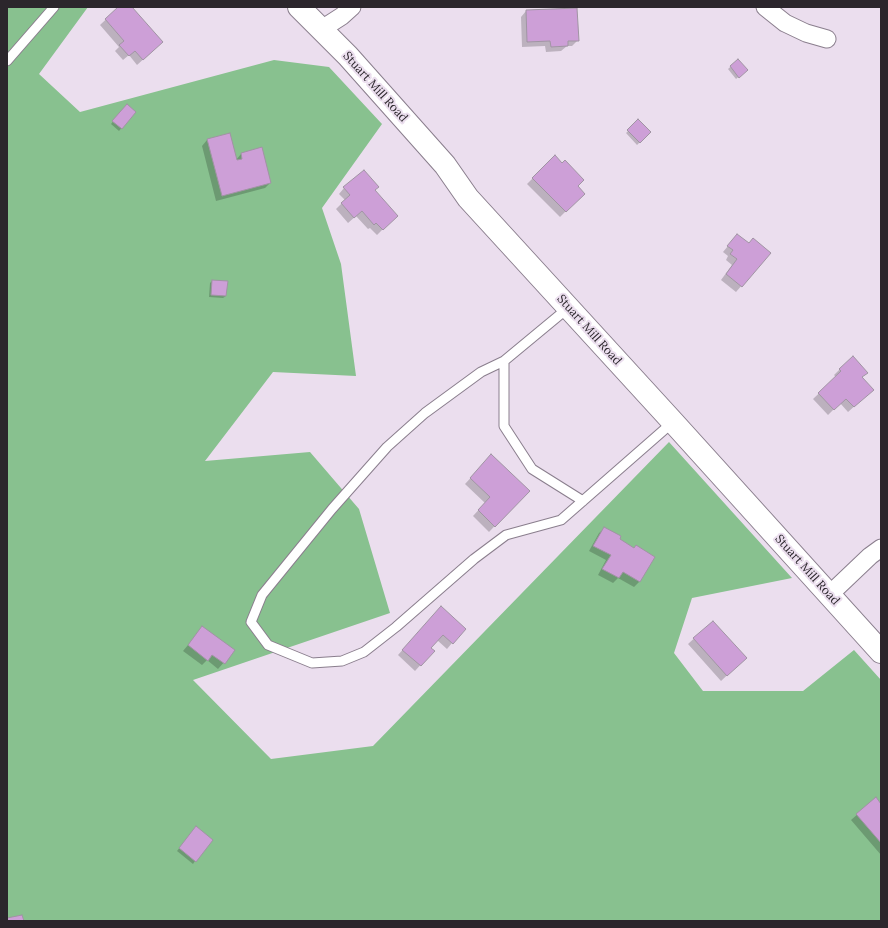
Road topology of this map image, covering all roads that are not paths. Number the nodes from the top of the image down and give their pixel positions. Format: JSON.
{"nodes":[{"id":1,"x":54,"y":7,"type":"edge"},
{"id":2,"x":299,"y":7,"type":"edge"},
{"id":3,"x":352,"y":7,"type":"edge"},
{"id":4,"x":765,"y":7,"type":"edge"},
{"id":5,"x":319,"y":27,"type":"junction"},
{"id":6,"x":827,"y":39,"type":"dead end"},
{"id":7,"x":7,"y":60,"type":"edge"},
{"id":8,"x":568,"y":308,"type":"junction"},
{"id":9,"x":504,"y":361,"type":"junction"},
{"id":10,"x":673,"y":422,"type":"junction"},
{"id":11,"x":583,"y":501,"type":"junction"},
{"id":12,"x":881,"y":548,"type":"edge"},
{"id":13,"x":829,"y":595,"type":"junction"},
{"id":14,"x":881,"y":652,"type":"edge"}],
"edges":[{"from":1,"to":7,"type":"lane"},
{"from":2,"to":5,"type":"main road","name":"Stuart Mill Road"},
{"from":3,"to":5,"type":"street"},
{"from":4,"to":6,"type":"street"},
{"from":5,"to":8,"type":"main road","name":"Stuart Mill Road"},
{"from":8,"to":9,"type":"lane"},
{"from":8,"to":10,"type":"main road","name":"Stuart Mill Road"},
{"from":9,"to":11,"type":"lane"},
{"from":9,"to":11,"type":"lane"},
{"from":10,"to":11,"type":"lane"},
{"from":10,"to":13,"type":"main road","name":"Stuart Mill Road"},
{"from":12,"to":13,"type":"street"},
{"from":13,"to":14,"type":"main road","name":"Stuart Mill Road"}]}
